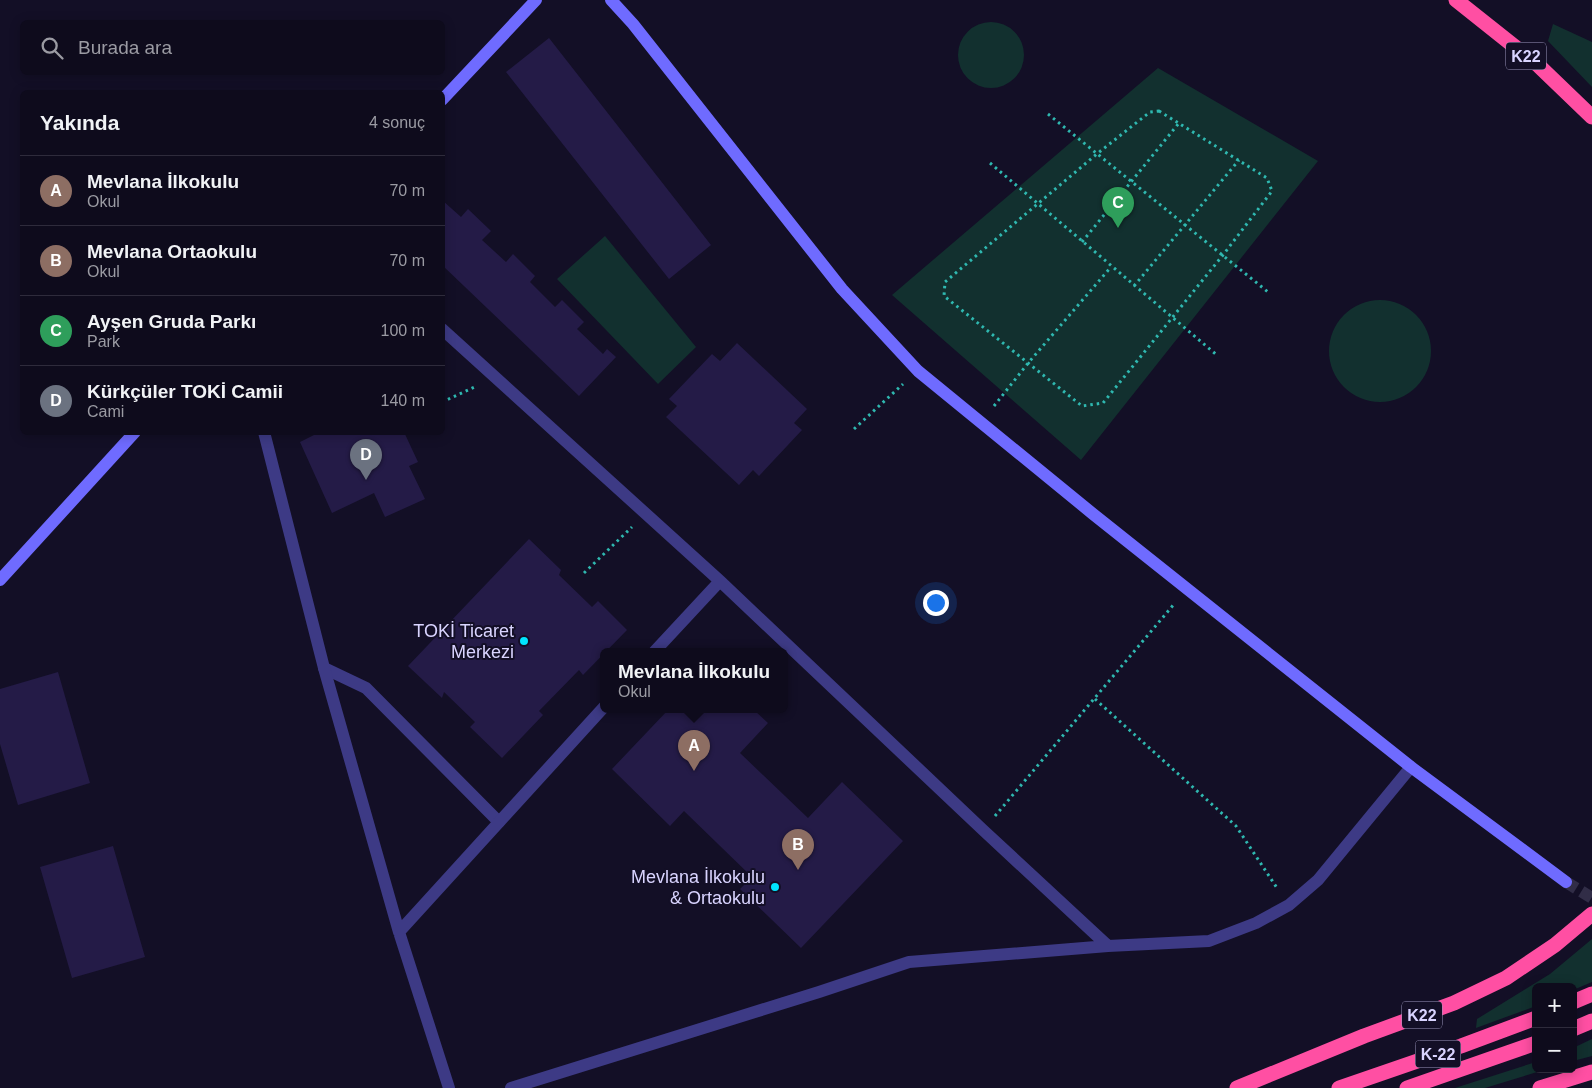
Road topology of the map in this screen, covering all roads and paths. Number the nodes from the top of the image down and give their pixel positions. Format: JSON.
{"nodes":[{"id":1,"x":536,"y":0,"type":"edge"},
{"id":2,"x":611,"y":0,"type":"edge"},
{"id":3,"x":1456,"y":0,"type":"edge"},
{"id":4,"x":445,"y":97,"type":"edge"},
{"id":5,"x":1048,"y":114,"type":"dead end"},
{"id":6,"x":1592,"y":117,"type":"edge"},
{"id":7,"x":1179,"y":123,"type":"junction"},
{"id":8,"x":1098,"y":153,"type":"junction"},
{"id":9,"x":1239,"y":160,"type":"junction"},
{"id":10,"x":990,"y":163,"type":"dead end"},
{"id":11,"x":1132,"y":182,"type":"junction"},
{"id":12,"x":1038,"y":204,"type":"junction"},
{"id":13,"x":1185,"y":224,"type":"junction"},
{"id":14,"x":1082,"y":242,"type":"junction"},
{"id":15,"x":1223,"y":255,"type":"junction"},
{"id":16,"x":1111,"y":267,"type":"junction"},
{"id":17,"x":1134,"y":286,"type":"junction"},
{"id":18,"x":1268,"y":292,"type":"dead end"},
{"id":19,"x":1172,"y":318,"type":"junction"},
{"id":20,"x":445,"y":332,"type":"edge"},
{"id":21,"x":1218,"y":356,"type":"dead end"},
{"id":22,"x":1029,"y":362,"type":"junction"},
{"id":23,"x":918,"y":371,"type":"junction"},
{"id":24,"x":496,"y":378,"type":"junction"},
{"id":25,"x":445,"y":401,"type":"edge"},
{"id":26,"x":982,"y":422,"type":"junction"},
{"id":27,"x":854,"y":429,"type":"dead end"},
{"id":28,"x":132,"y":435,"type":"edge"},
{"id":29,"x":265,"y":435,"type":"edge"},
{"id":30,"x":645,"y":514,"type":"junction"},
{"id":31,"x":584,"y":573,"type":"dead end"},
{"id":32,"x":0,"y":580,"type":"edge"},
{"id":33,"x":720,"y":581,"type":"junction"},
{"id":34,"x":1187,"y":589,"type":"junction"},
{"id":35,"x":658,"y":648,"type":"edge"},
{"id":36,"x":324,"y":668,"type":"junction"},
{"id":37,"x":1095,"y":699,"type":"junction"},
{"id":38,"x":600,"y":711,"type":"edge"},
{"id":39,"x":1410,"y":767,"type":"junction"},
{"id":40,"x":499,"y":822,"type":"junction"},
{"id":41,"x":983,"y":830,"type":"junction"},
{"id":42,"x":1566,"y":882,"type":"tunnel mouth"},
{"id":43,"x":1289,"y":905,"type":"junction"},
{"id":44,"x":1592,"y":914,"type":"edge"},
{"id":45,"x":399,"y":932,"type":"junction"},
{"id":46,"x":1108,"y":946,"type":"junction"},
{"id":47,"x":1592,"y":994,"type":"edge"},
{"id":48,"x":1577,"y":1000,"type":"edge"},
{"id":49,"x":1532,"y":1019,"type":"edge"},
{"id":50,"x":1592,"y":1021,"type":"edge"},
{"id":51,"x":1575,"y":1028,"type":"edge"},
{"id":52,"x":1532,"y":1044,"type":"edge"},
{"id":53,"x":1592,"y":1072,"type":"edge"},
{"id":54,"x":449,"y":1088,"type":"edge"},
{"id":55,"x":512,"y":1088,"type":"edge"},
{"id":56,"x":1237,"y":1088,"type":"edge"},
{"id":57,"x":1339,"y":1088,"type":"edge"},
{"id":58,"x":1407,"y":1088,"type":"edge"},
{"id":59,"x":1540,"y":1088,"type":"edge"}],
"edges":[{"from":1,"to":4,"type":"street"},
{"from":2,"to":23,"type":"street"},
{"from":3,"to":6,"type":"highway","number":"K22"},
{"from":5,"to":8,"type":"path"},
{"from":7,"to":8,"type":"path"},
{"from":7,"to":9,"type":"path"},
{"from":7,"to":11,"type":"path"},
{"from":8,"to":11,"type":"path"},
{"from":8,"to":12,"type":"path"},
{"from":9,"to":13,"type":"path"},
{"from":9,"to":15,"type":"path"},
{"from":10,"to":12,"type":"path"},
{"from":11,"to":13,"type":"path"},
{"from":11,"to":14,"type":"path"},
{"from":12,"to":14,"type":"path"},
{"from":12,"to":22,"type":"path"},
{"from":13,"to":15,"type":"path"},
{"from":13,"to":17,"type":"path"},
{"from":14,"to":16,"type":"path"},
{"from":15,"to":18,"type":"path"},
{"from":15,"to":19,"type":"path"},
{"from":16,"to":17,"type":"path"},
{"from":16,"to":22,"type":"path"},
{"from":17,"to":19,"type":"path"},
{"from":19,"to":21,"type":"path"},
{"from":19,"to":22,"type":"path"},
{"from":20,"to":24,"type":"street"},
{"from":22,"to":26,"type":"path"},
{"from":23,"to":26,"type":"street"},
{"from":23,"to":27,"type":"path"},
{"from":24,"to":25,"type":"path"},
{"from":24,"to":30,"type":"street"},
{"from":26,"to":34,"type":"street"},
{"from":28,"to":32,"type":"street"},
{"from":29,"to":36,"type":"street"},
{"from":30,"to":31,"type":"path"},
{"from":30,"to":33,"type":"street"},
{"from":33,"to":35,"type":"street"},
{"from":33,"to":41,"type":"street"},
{"from":34,"to":37,"type":"path"},
{"from":34,"to":39,"type":"street"},
{"from":36,"to":40,"type":"street"},
{"from":36,"to":45,"type":"street"},
{"from":37,"to":41,"type":"path"},
{"from":37,"to":43,"type":"path"},
{"from":38,"to":40,"type":"street"},
{"from":39,"to":42,"type":"street"},
{"from":39,"to":43,"type":"street"},
{"from":40,"to":45,"type":"street"},
{"from":41,"to":46,"type":"street"},
{"from":43,"to":46,"type":"street"},
{"from":44,"to":56,"type":"highway","number":"K22"},
{"from":45,"to":54,"type":"street"},
{"from":46,"to":55,"type":"street"},
{"from":47,"to":48,"type":"highway"},
{"from":49,"to":57,"type":"highway","number":"K-22"},
{"from":50,"to":51,"type":"highway"},
{"from":52,"to":58,"type":"highway","number":"K-22"},
{"from":53,"to":59,"type":"highway"}]}
